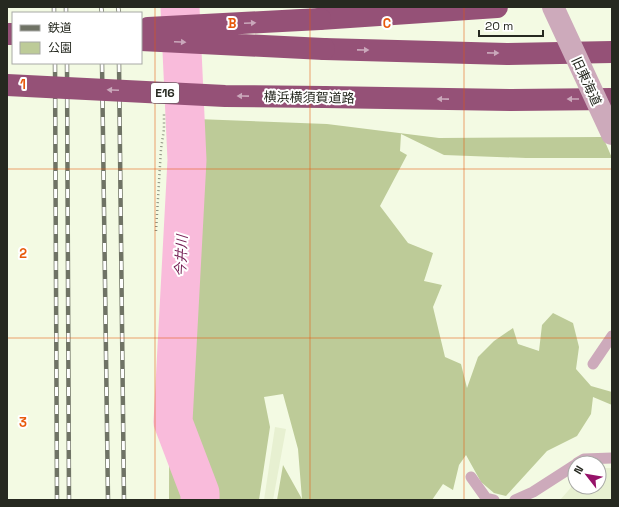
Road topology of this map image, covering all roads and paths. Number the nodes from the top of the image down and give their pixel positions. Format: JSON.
{"nodes":[{"id":1,"x":497,"y":7,"type":"edge"},
{"id":2,"x":552,"y":7,"type":"edge"},
{"id":3,"x":142,"y":28,"type":"edge"},
{"id":4,"x":142,"y":40,"type":"edge"},
{"id":5,"x":612,"y":52,"type":"edge"},
{"id":6,"x":7,"y":85,"type":"edge"},
{"id":7,"x":612,"y":99,"type":"edge"},
{"id":8,"x":164,"y":113,"type":"dead end"},
{"id":9,"x":612,"y":134,"type":"edge"},
{"id":10,"x":156,"y":231,"type":"dead end"},
{"id":11,"x":612,"y":336,"type":"edge"},
{"id":12,"x":593,"y":364,"type":"dead end"},
{"id":13,"x":567,"y":470,"type":"edge"},
{"id":14,"x":472,"y":477,"type":"dead end"},
{"id":15,"x":488,"y":499,"type":"edge"},
{"id":16,"x":515,"y":500,"type":"edge"}],
"edges":[{"from":3,"to":1,"type":"highway","one_way":true,"bridge":true},
{"from":2,"to":9,"type":"street","name":"旧東海道","bridge":true},
{"from":4,"to":5,"type":"highway","one_way":true,"bridge":true},
{"from":7,"to":6,"type":"highway","name":"横浜横須賀道路","number":"E16","one_way":true,"bridge":true},
{"from":8,"to":10,"type":"path"},
{"from":11,"to":12,"type":"lane"},
{"from":13,"to":16,"type":"lane"},
{"from":14,"to":15,"type":"lane"}]}
